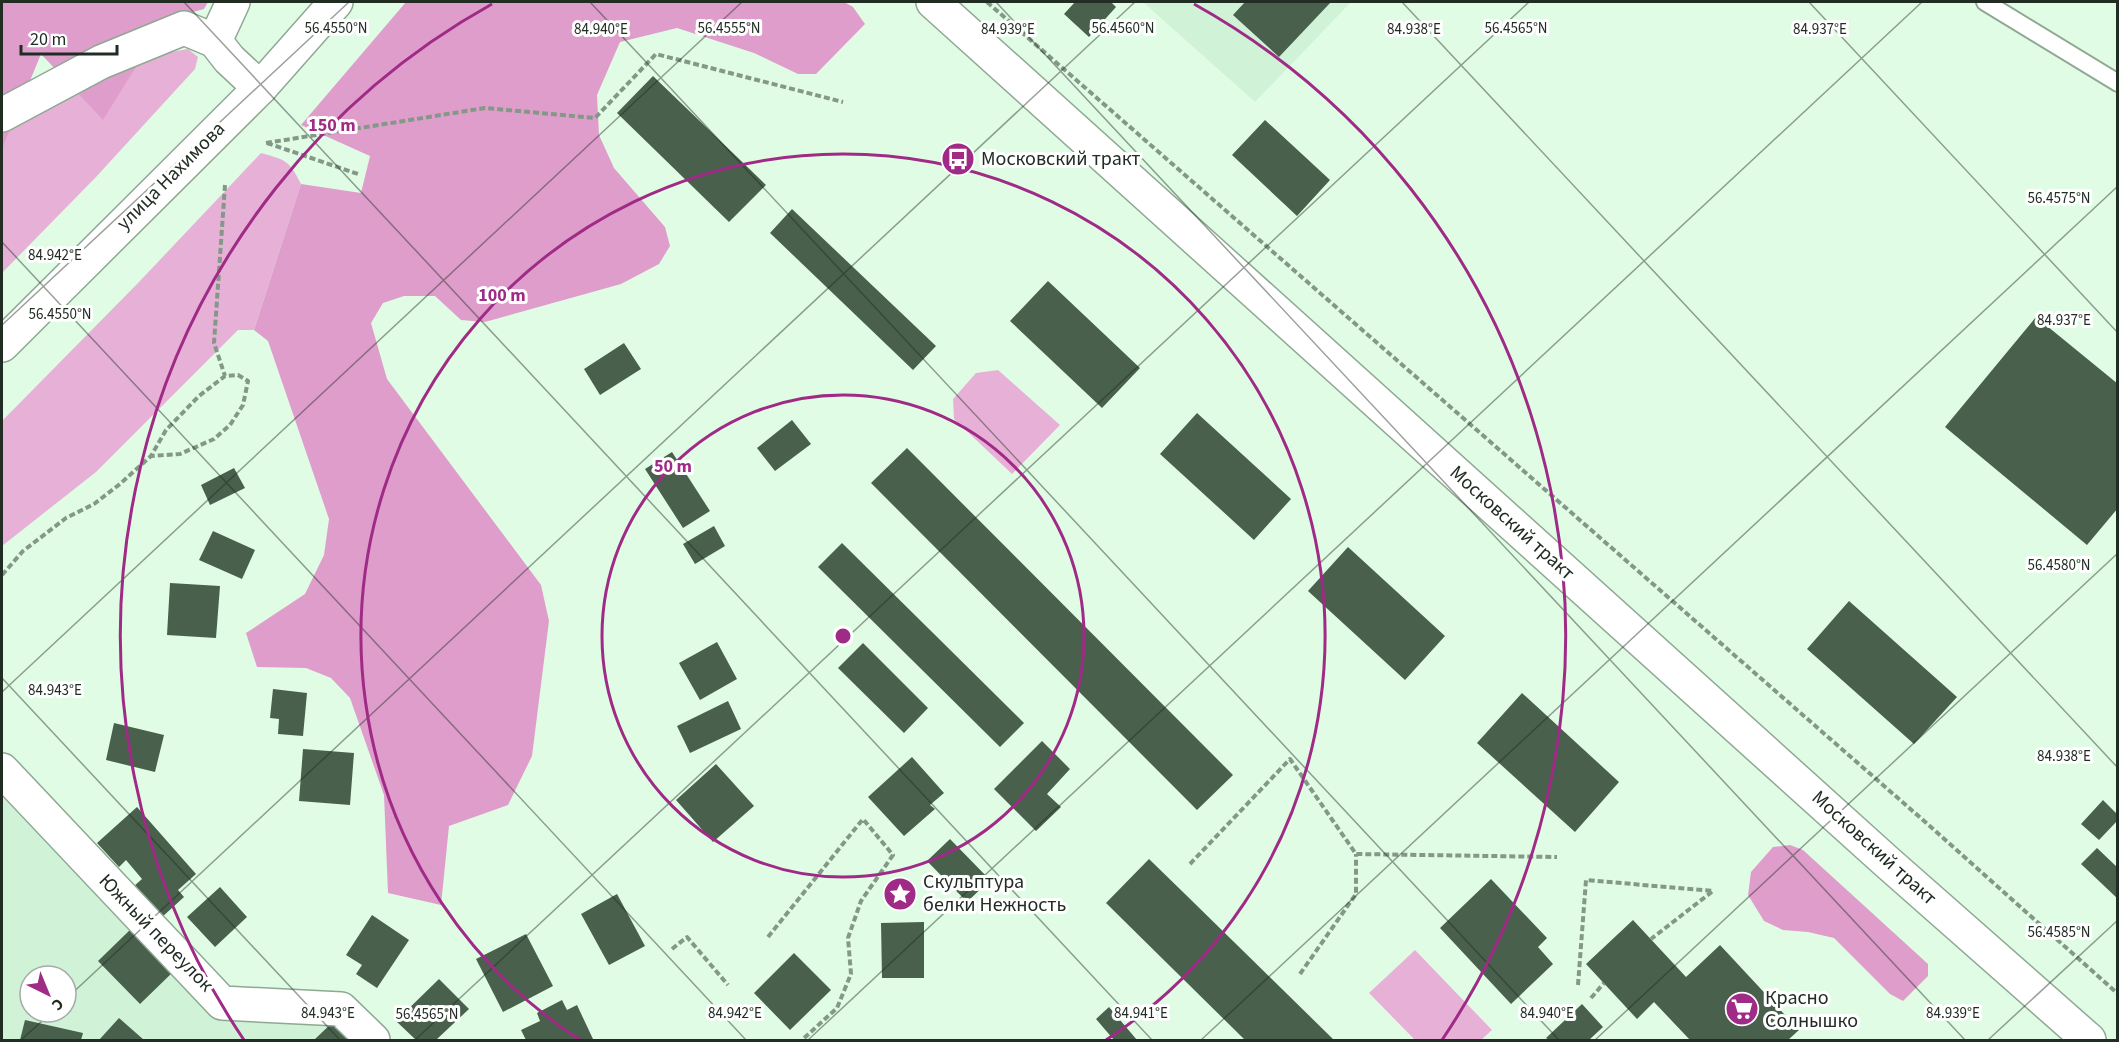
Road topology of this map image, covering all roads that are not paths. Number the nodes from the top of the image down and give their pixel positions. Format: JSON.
{"nodes":[{"id":1,"x":233,"y":2,"type":"edge"},
{"id":2,"x":336,"y":2,"type":"edge"},
{"id":3,"x":1985,"y":2,"type":"edge"},
{"id":4,"x":932,"y":3,"type":"edge"},
{"id":5,"x":215,"y":41,"type":"junction"},
{"id":6,"x":2118,"y":83,"type":"edge"},
{"id":7,"x":260,"y":88,"type":"junction"},
{"id":8,"x":2,"y":115,"type":"edge"},
{"id":9,"x":2,"y":345,"type":"edge"},
{"id":10,"x":2,"y":770,"type":"edge"},
{"id":11,"x":373,"y":1041,"type":"edge"},
{"id":12,"x":2089,"y":1041,"type":"edge"}],
"edges":[{"from":1,"to":5,"type":"main road"},
{"from":2,"to":7,"type":"main road","name":"улица Нахимова"},
{"from":3,"to":6,"type":"lane"},
{"from":4,"to":12,"type":"main road","name":"Московский тракт"},
{"from":5,"to":7,"type":"main road"},
{"from":5,"to":8,"type":"main road"},
{"from":7,"to":9,"type":"main road","name":"улица Нахимова"},
{"from":10,"to":11,"type":"main road","name":"Южный переулок"}]}
